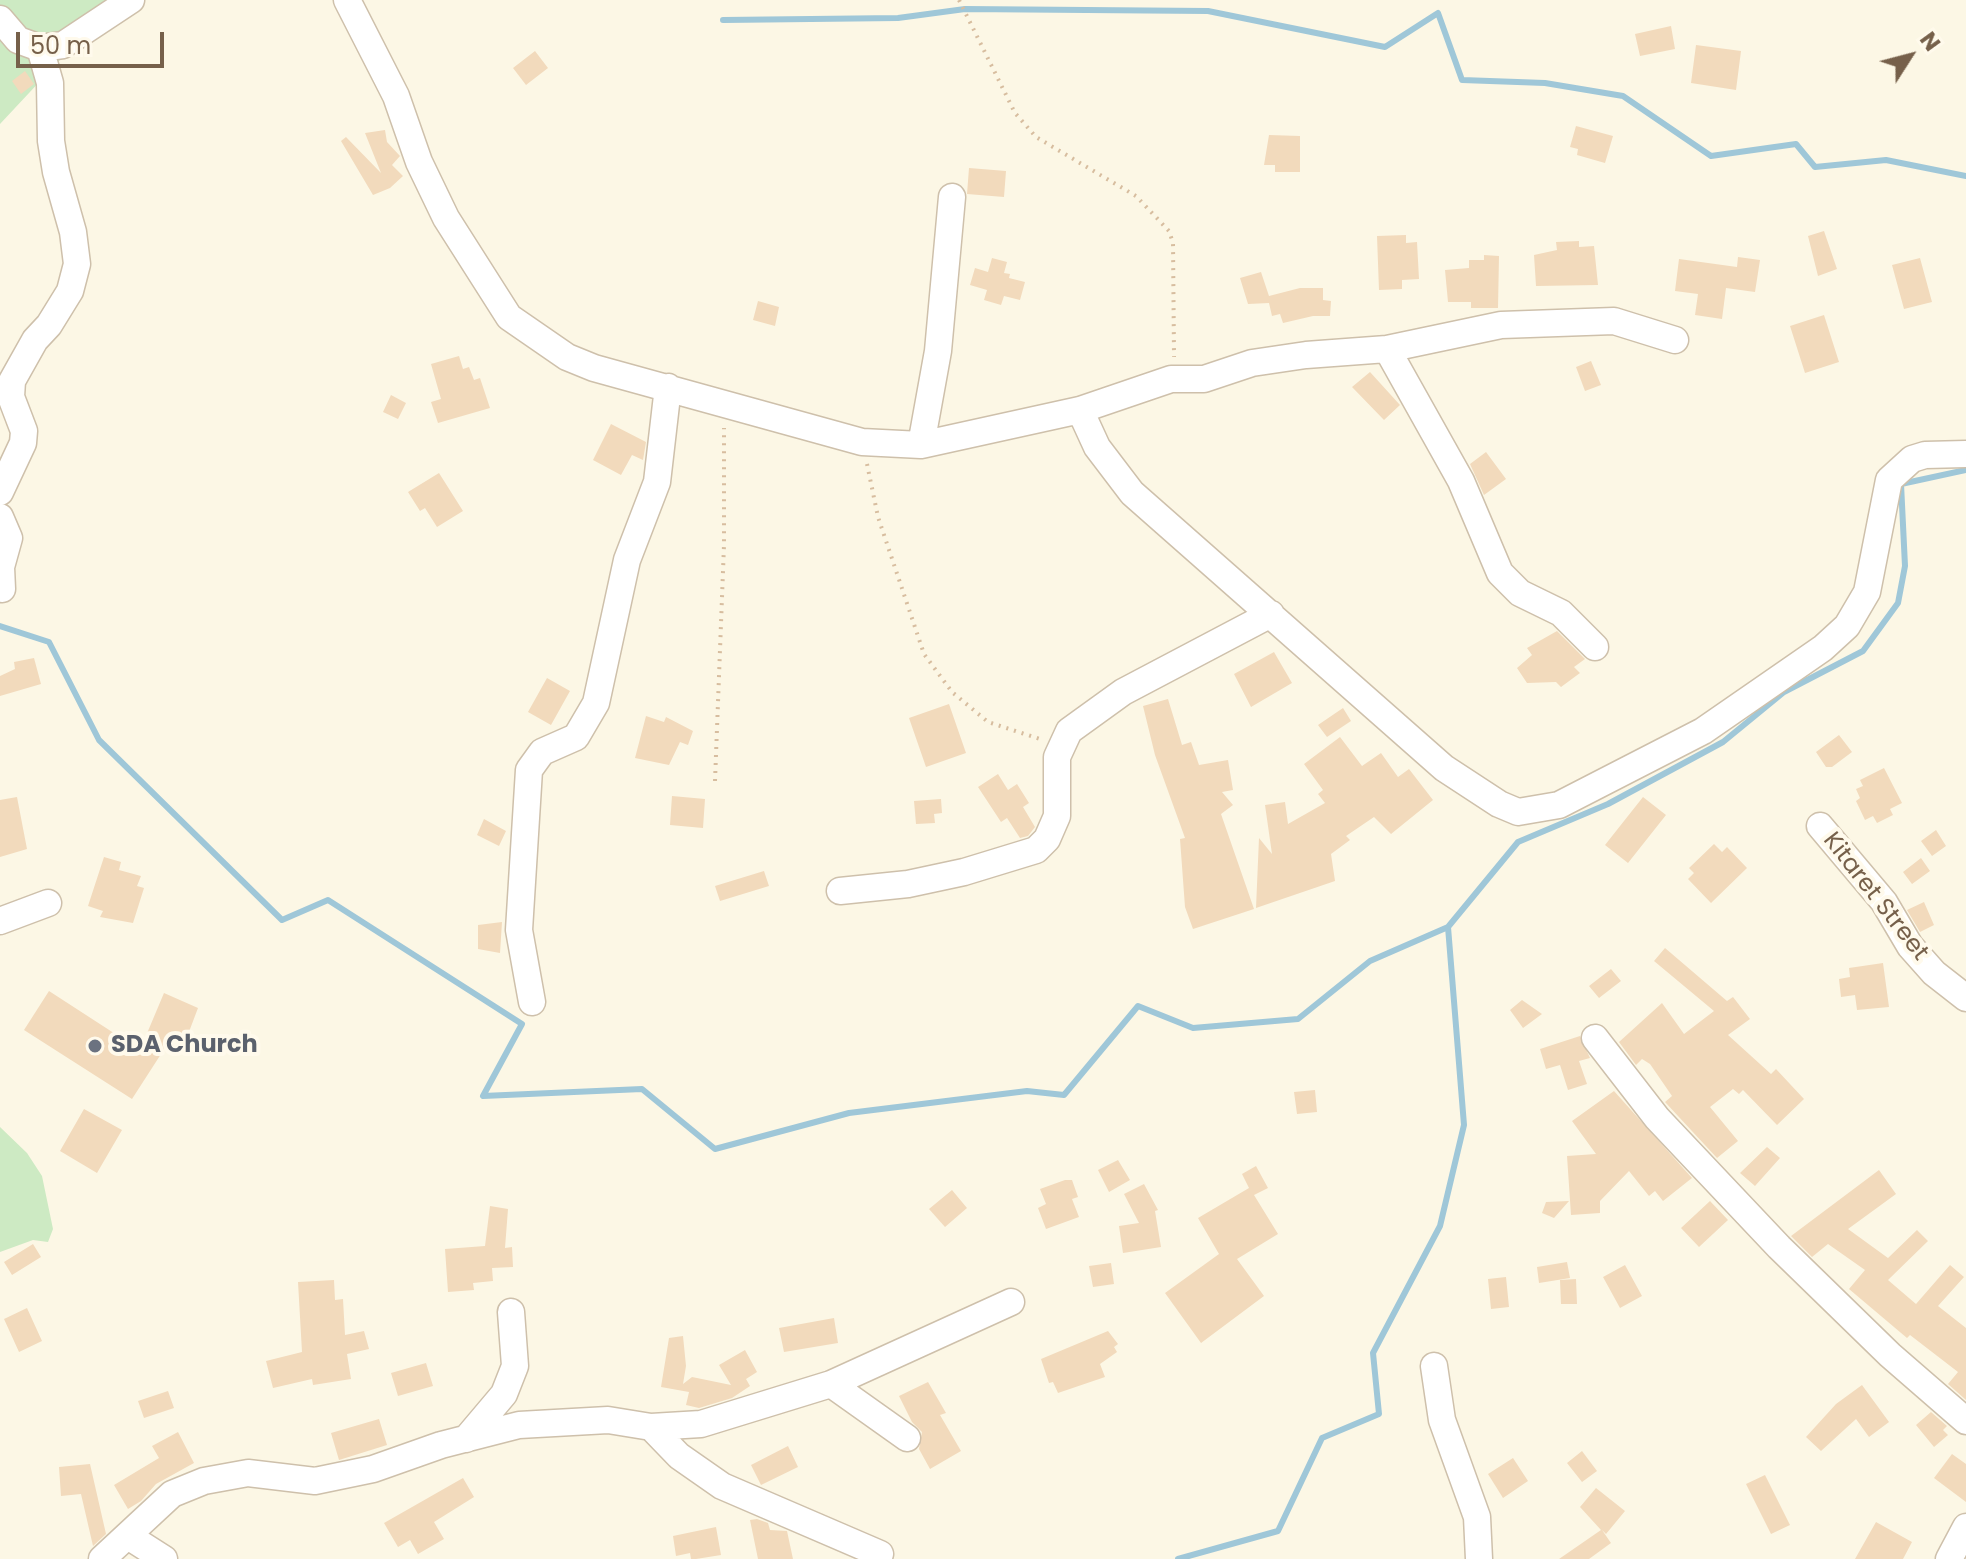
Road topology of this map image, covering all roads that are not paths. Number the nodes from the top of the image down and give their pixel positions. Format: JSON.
{"nodes":[{"id":1,"x":131,"y":0,"type":"edge"},
{"id":2,"x":347,"y":0,"type":"edge"},
{"id":3,"x":0,"y":19,"type":"edge"},
{"id":4,"x":40,"y":48,"type":"junction"},
{"id":5,"x":952,"y":197,"type":"dead end"},
{"id":6,"x":1675,"y":340,"type":"dead end"},
{"id":7,"x":1387,"y":349,"type":"junction"},
{"id":8,"x":668,"y":387,"type":"junction"},
{"id":9,"x":1080,"y":410,"type":"junction"},
{"id":10,"x":921,"y":445,"type":"junction"},
{"id":11,"x":1966,"y":454,"type":"edge"},
{"id":12,"x":0,"y":492,"type":"edge"},
{"id":13,"x":0,"y":517,"type":"edge"},
{"id":14,"x":2,"y":589,"type":"edge"},
{"id":15,"x":1271,"y":614,"type":"junction"},
{"id":16,"x":1595,"y":647,"type":"dead end"},
{"id":17,"x":1820,"y":826,"type":"dead end"},
{"id":18,"x":840,"y":891,"type":"dead end"},
{"id":19,"x":48,"y":903,"type":"dead end"},
{"id":20,"x":0,"y":921,"type":"edge"},
{"id":21,"x":1966,"y":998,"type":"edge"},
{"id":22,"x":532,"y":1002,"type":"dead end"},
{"id":23,"x":1595,"y":1038,"type":"dead end"},
{"id":24,"x":1011,"y":1302,"type":"dead end"},
{"id":25,"x":511,"y":1312,"type":"dead end"},
{"id":26,"x":1434,"y":1366,"type":"dead end"},
{"id":27,"x":831,"y":1384,"type":"junction"},
{"id":28,"x":1966,"y":1421,"type":"edge"},
{"id":29,"x":651,"y":1427,"type":"junction"},
{"id":30,"x":907,"y":1438,"type":"dead end"},
{"id":31,"x":466,"y":1439,"type":"junction"},
{"id":32,"x":1966,"y":1527,"type":"edge"},
{"id":33,"x":128,"y":1536,"type":"junction"},
{"id":34,"x":880,"y":1554,"type":"dead end"},
{"id":35,"x":102,"y":1559,"type":"edge"},
{"id":36,"x":164,"y":1559,"type":"edge"},
{"id":37,"x":1479,"y":1559,"type":"edge"},
{"id":38,"x":1949,"y":1559,"type":"edge"}],
"edges":[{"from":1,"to":4,"type":"street"},
{"from":2,"to":8,"type":"street"},
{"from":3,"to":4,"type":"street"},
{"from":4,"to":12,"type":"street"},
{"from":5,"to":10,"type":"street"},
{"from":6,"to":7,"type":"street"},
{"from":7,"to":9,"type":"street"},
{"from":7,"to":16,"type":"street"},
{"from":8,"to":10,"type":"street"},
{"from":8,"to":22,"type":"street"},
{"from":9,"to":10,"type":"street"},
{"from":9,"to":15,"type":"street"},
{"from":11,"to":15,"type":"street"},
{"from":13,"to":14,"type":"street"},
{"from":15,"to":18,"type":"street"},
{"from":17,"to":21,"type":"street","name":"Kitaret Street"},
{"from":19,"to":20,"type":"street"},
{"from":23,"to":28,"type":"street"},
{"from":24,"to":27,"type":"street"},
{"from":25,"to":31,"type":"street"},
{"from":26,"to":37,"type":"street"},
{"from":27,"to":29,"type":"street"},
{"from":27,"to":30,"type":"street"},
{"from":29,"to":31,"type":"street"},
{"from":29,"to":34,"type":"street"},
{"from":31,"to":33,"type":"street"},
{"from":32,"to":38,"type":"street"},
{"from":33,"to":35,"type":"street"},
{"from":33,"to":36,"type":"street"}]}
